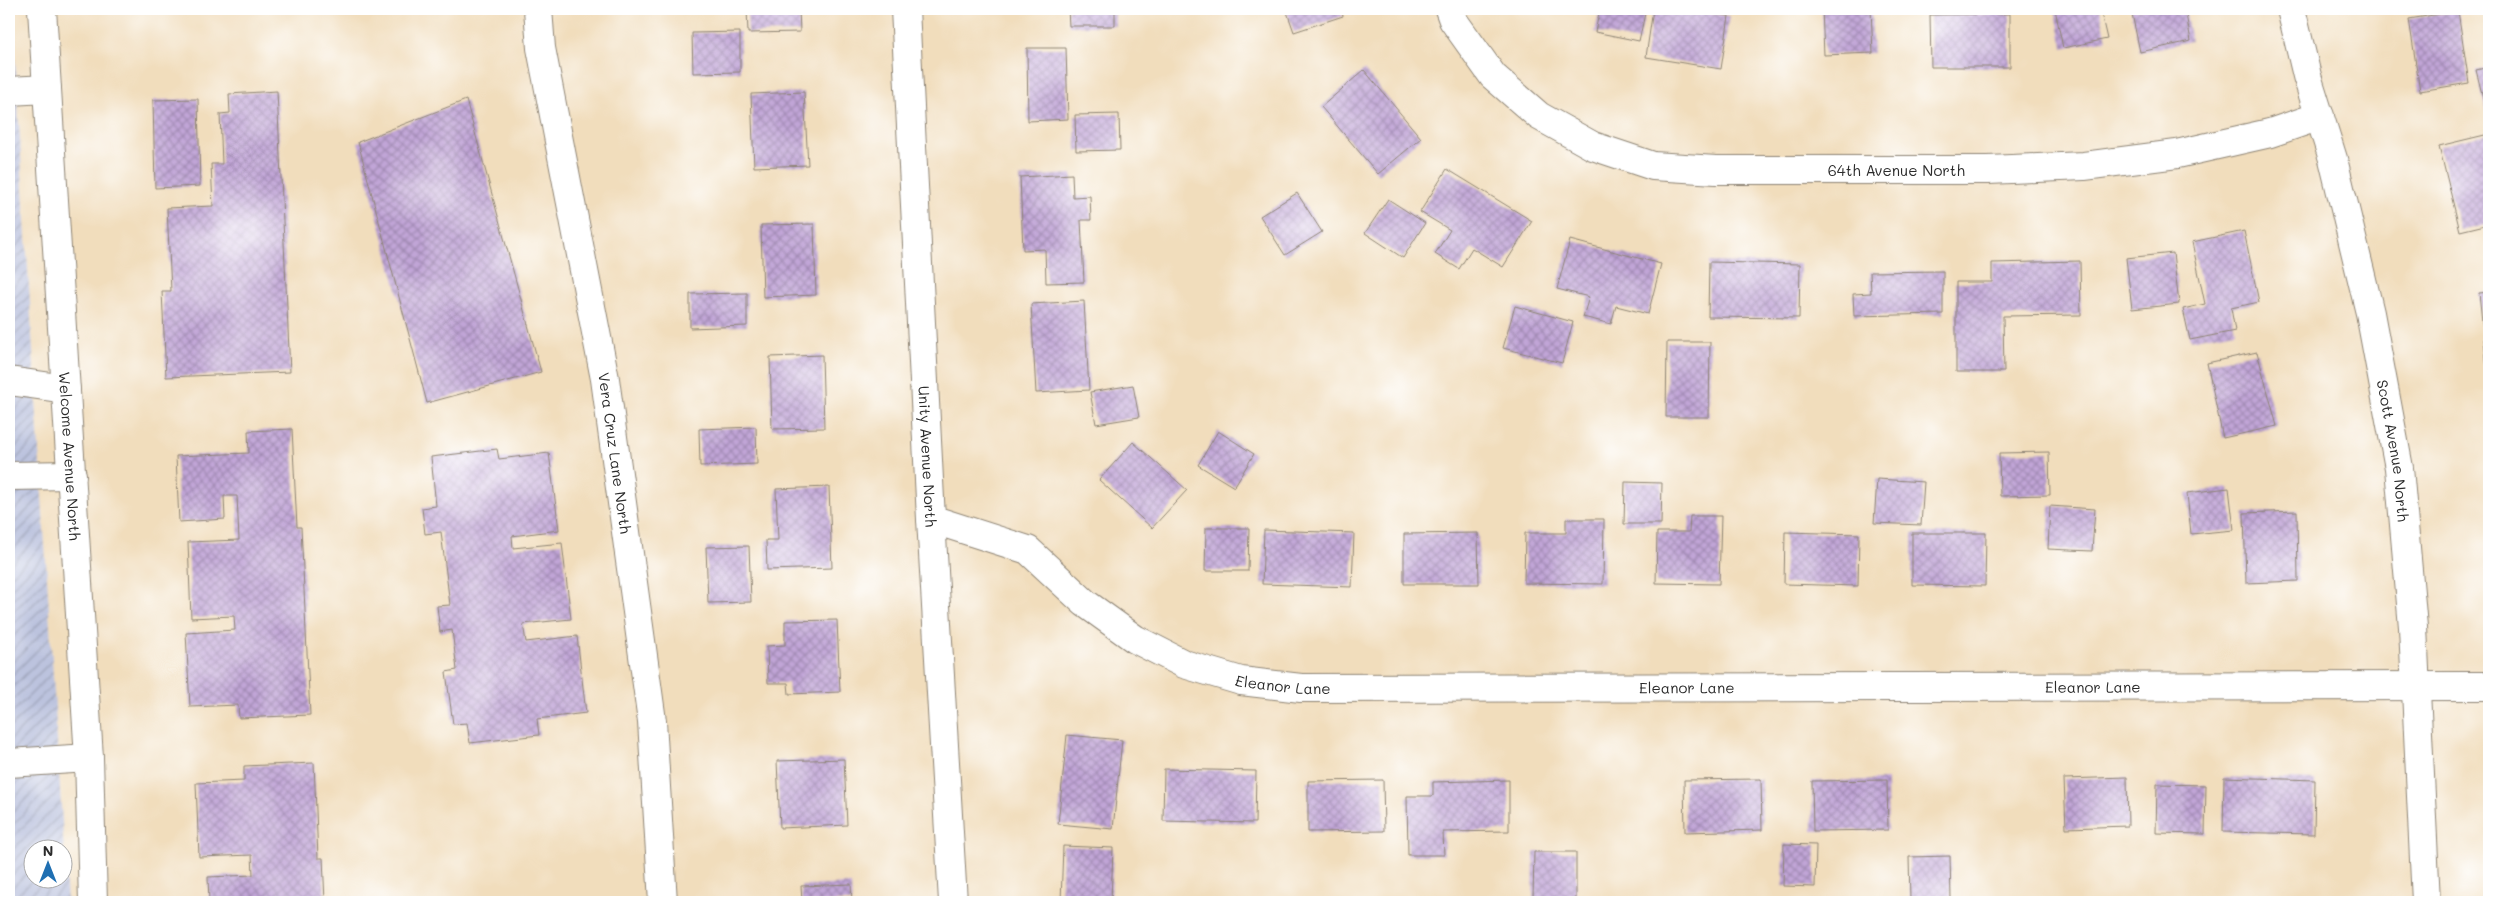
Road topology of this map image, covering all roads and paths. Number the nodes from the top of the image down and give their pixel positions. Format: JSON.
{"nodes":[{"id":1,"x":42,"y":9,"type":"edge"},
{"id":2,"x":538,"y":9,"type":"edge"},
{"id":3,"x":905,"y":9,"type":"edge"},
{"id":4,"x":1449,"y":9,"type":"edge"},
{"id":5,"x":2291,"y":9,"type":"edge"},
{"id":6,"x":47,"y":89,"type":"junction"},
{"id":7,"x":9,"y":91,"type":"edge"},
{"id":8,"x":2320,"y":116,"type":"junction"},
{"id":9,"x":9,"y":381,"type":"edge"},
{"id":10,"x":66,"y":389,"type":"junction"},
{"id":11,"x":72,"y":475,"type":"junction"},
{"id":12,"x":9,"y":476,"type":"edge"},
{"id":13,"x":931,"y":519,"type":"junction"},
{"id":14,"x":2416,"y":686,"type":"junction"},
{"id":15,"x":2489,"y":686,"type":"edge"},
{"id":16,"x":90,"y":758,"type":"junction"},
{"id":17,"x":9,"y":763,"type":"edge"},
{"id":18,"x":93,"y":902,"type":"edge"},
{"id":19,"x":663,"y":902,"type":"edge"},
{"id":20,"x":953,"y":902,"type":"edge"},
{"id":21,"x":2426,"y":902,"type":"edge"}],
"edges":[{"from":1,"to":6,"type":"street","name":"Welcome Avenue North"},
{"from":2,"to":19,"type":"street","name":"Vera Cruz Lane North"},
{"from":3,"to":13,"type":"street","name":"Unity Avenue North"},
{"from":4,"to":8,"type":"street","name":"64th Avenue North"},
{"from":5,"to":8,"type":"street","name":"Scott Avenue North"},
{"from":6,"to":7,"type":"street"},
{"from":6,"to":10,"type":"street","name":"Welcome Avenue North"},
{"from":8,"to":14,"type":"street","name":"Scott Avenue North"},
{"from":9,"to":10,"type":"street"},
{"from":10,"to":11,"type":"street","name":"Welcome Avenue North"},
{"from":11,"to":12,"type":"street"},
{"from":11,"to":16,"type":"street","name":"Welcome Avenue North"},
{"from":13,"to":14,"type":"street","name":"Eleanor Lane"},
{"from":13,"to":20,"type":"street","name":"Unity Avenue North"},
{"from":14,"to":15,"type":"street","name":"Eleanor Lane"},
{"from":14,"to":21,"type":"street","name":"Scott Avenue North"},
{"from":16,"to":17,"type":"street"},
{"from":16,"to":18,"type":"street","name":"Welcome Avenue North"}]}
